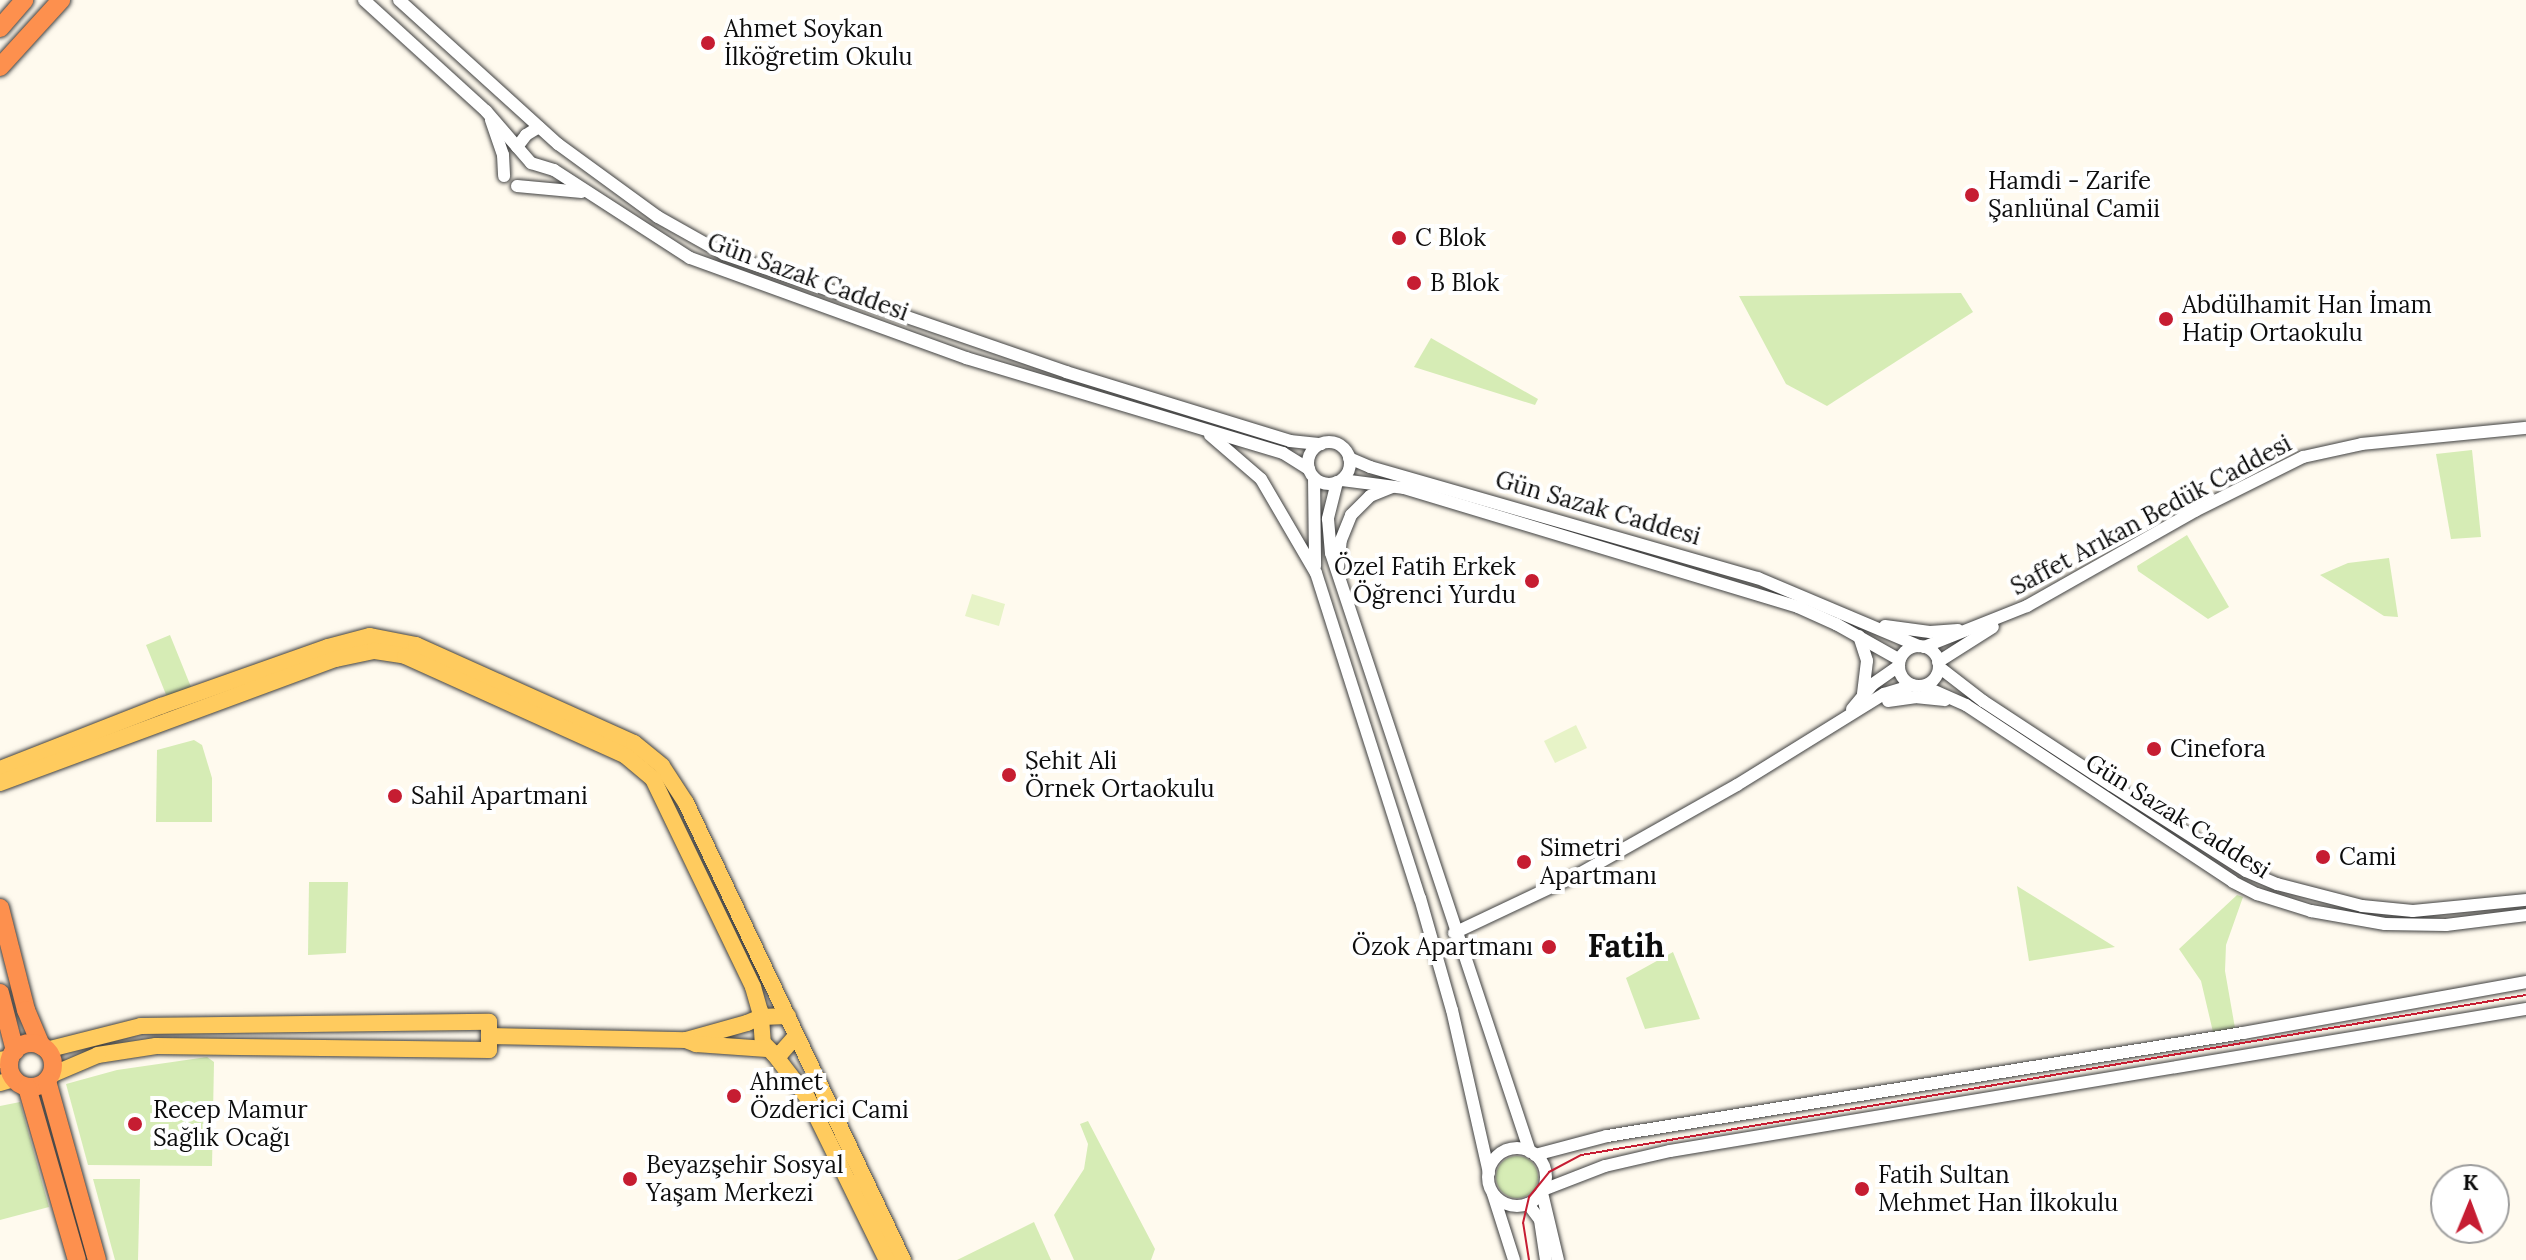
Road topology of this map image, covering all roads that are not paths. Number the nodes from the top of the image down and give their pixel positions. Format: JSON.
{"nodes":[{"id":1,"x":24,"y":0,"type":"edge"},
{"id":2,"x":61,"y":0,"type":"edge"},
{"id":3,"x":364,"y":0,"type":"edge"},
{"id":4,"x":399,"y":0,"type":"edge"},
{"id":5,"x":0,"y":28,"type":"edge"},
{"id":6,"x":0,"y":67,"type":"edge"},
{"id":7,"x":489,"y":114,"type":"junction"},
{"id":8,"x":539,"y":127,"type":"junction"},
{"id":9,"x":558,"y":144,"type":"junction"},
{"id":10,"x":517,"y":147,"type":"junction"},
{"id":11,"x":539,"y":166,"type":"junction"},
{"id":12,"x":504,"y":176,"type":"dead end"},
{"id":13,"x":517,"y":186,"type":"dead end"},
{"id":14,"x":587,"y":193,"type":"junction"},
{"id":15,"x":1197,"y":427,"type":"junction"},
{"id":16,"x":2526,"y":428,"type":"edge"},
{"id":17,"x":1321,"y":444,"type":"junction"},
{"id":18,"x":1349,"y":458,"type":"junction"},
{"id":19,"x":1312,"y":474,"type":"junction"},
{"id":20,"x":1339,"y":481,"type":"junction"},
{"id":21,"x":1397,"y":487,"type":"junction"},
{"id":22,"x":1338,"y":570,"type":"junction"},
{"id":23,"x":1316,"y":573,"type":"junction"},
{"id":24,"x":2009,"y":615,"type":"junction"},
{"id":25,"x":1862,"y":621,"type":"junction"},
{"id":26,"x":1988,"y":623,"type":"junction"},
{"id":27,"x":1859,"y":636,"type":"junction"},
{"id":28,"x":1922,"y":647,"type":"junction"},
{"id":29,"x":1899,"y":663,"type":"junction"},
{"id":30,"x":1938,"y":664,"type":"junction"},
{"id":31,"x":1918,"y":685,"type":"junction"},
{"id":32,"x":1863,"y":694,"type":"junction"},
{"id":33,"x":1966,"y":705,"type":"junction"},
{"id":34,"x":1847,"y":715,"type":"junction"},
{"id":35,"x":0,"y":769,"type":"edge"},
{"id":36,"x":0,"y":783,"type":"edge"},
{"id":37,"x":2526,"y":900,"type":"edge"},
{"id":38,"x":0,"y":908,"type":"edge"},
{"id":39,"x":2526,"y":915,"type":"edge"},
{"id":40,"x":1454,"y":933,"type":"junction"},
{"id":41,"x":2526,"y":982,"type":"edge"},
{"id":42,"x":0,"y":993,"type":"edge"},
{"id":43,"x":2526,"y":1009,"type":"edge"},
{"id":44,"x":788,"y":1016,"type":"junction"},
{"id":45,"x":761,"y":1017,"type":"junction"},
{"id":46,"x":141,"y":1026,"type":"junction"},
{"id":47,"x":489,"y":1036,"type":"junction"},
{"id":48,"x":796,"y":1036,"type":"junction"},
{"id":49,"x":686,"y":1040,"type":"junction"},
{"id":50,"x":140,"y":1047,"type":"junction"},
{"id":51,"x":43,"y":1048,"type":"junction"},
{"id":52,"x":770,"y":1052,"type":"junction"},
{"id":53,"x":8,"y":1056,"type":"edge"},
{"id":54,"x":49,"y":1078,"type":"junction"},
{"id":55,"x":14,"y":1083,"type":"edge"},
{"id":56,"x":1533,"y":1153,"type":"junction"},
{"id":57,"x":1489,"y":1173,"type":"junction"},
{"id":58,"x":1492,"y":1191,"type":"junction"},
{"id":59,"x":1542,"y":1191,"type":"junction"},
{"id":60,"x":1528,"y":1204,"type":"junction"},
{"id":61,"x":77,"y":1260,"type":"edge"},
{"id":62,"x":97,"y":1260,"type":"edge"},
{"id":63,"x":887,"y":1260,"type":"edge"},
{"id":64,"x":903,"y":1260,"type":"edge"},
{"id":65,"x":1514,"y":1260,"type":"edge"},
{"id":66,"x":1546,"y":1260,"type":"edge"},
{"id":67,"x":1558,"y":1260,"type":"edge"}],
"edges":[{"from":1,"to":5,"type":"highway"},
{"from":2,"to":6,"type":"highway"},
{"from":3,"to":7,"type":"street","name":"Gün Sazak Caddesi"},
{"from":4,"to":8,"type":"street","name":"Gün Sazak Caddesi"},
{"from":7,"to":10,"type":"street","name":"Gün Sazak Caddesi"},
{"from":7,"to":12,"type":"street"},
{"from":8,"to":9,"type":"street","name":"Gün Sazak Caddesi"},
{"from":8,"to":10,"type":"street"},
{"from":9,"to":11,"type":"street"},
{"from":9,"to":17,"type":"street","name":"Gün Sazak Caddesi"},
{"from":10,"to":11,"type":"street","name":"Gün Sazak Caddesi"},
{"from":11,"to":14,"type":"street","name":"Gün Sazak Caddesi"},
{"from":13,"to":14,"type":"street"},
{"from":14,"to":15,"type":"street","name":"Gün Sazak Caddesi"},
{"from":15,"to":19,"type":"street","name":"Gün Sazak Caddesi"},
{"from":15,"to":23,"type":"street"},
{"from":16,"to":24,"type":"street","name":"Saffet Arıkan Bedük Caddesi"},
{"from":17,"to":18,"type":"street"},
{"from":17,"to":19,"type":"street"},
{"from":18,"to":20,"type":"street"},
{"from":18,"to":25,"type":"street","name":"Gün Sazak Caddesi"},
{"from":19,"to":20,"type":"street"},
{"from":19,"to":23,"type":"street"},
{"from":20,"to":21,"type":"street","name":"Gün Sazak Caddesi"},
{"from":20,"to":22,"type":"street"},
{"from":21,"to":22,"type":"street"},
{"from":21,"to":27,"type":"street","name":"Gün Sazak Caddesi"},
{"from":22,"to":40,"type":"street"},
{"from":23,"to":57,"type":"street"},
{"from":24,"to":26,"type":"street","name":"Saffet Arıkan Bedük Caddesi"},
{"from":24,"to":30,"type":"street"},
{"from":25,"to":26,"type":"street"},
{"from":25,"to":28,"type":"street","name":"Gün Sazak Caddesi"},
{"from":26,"to":28,"type":"street"},
{"from":27,"to":29,"type":"street","name":"Gün Sazak Caddesi"},
{"from":27,"to":32,"type":"street"},
{"from":28,"to":29,"type":"street"},
{"from":28,"to":30,"type":"street"},
{"from":29,"to":31,"type":"street"},
{"from":29,"to":32,"type":"street"},
{"from":30,"to":31,"type":"street"},
{"from":30,"to":37,"type":"street","name":"Gün Sazak Caddesi"},
{"from":31,"to":33,"type":"street","name":"Gün Sazak Caddesi"},
{"from":31,"to":34,"type":"street"},
{"from":32,"to":34,"type":"street"},
{"from":33,"to":34,"type":"street"},
{"from":33,"to":39,"type":"street","name":"Gün Sazak Caddesi"},
{"from":34,"to":40,"type":"street"},
{"from":35,"to":44,"type":"main road"},
{"from":36,"to":45,"type":"main road"},
{"from":38,"to":51,"type":"highway"},
{"from":40,"to":56,"type":"street"},
{"from":41,"to":56,"type":"street"},
{"from":42,"to":53,"type":"highway"},
{"from":43,"to":59,"type":"street"},
{"from":44,"to":45,"type":"main road"},
{"from":44,"to":48,"type":"main road"},
{"from":45,"to":49,"type":"main road"},
{"from":45,"to":52,"type":"main road"},
{"from":46,"to":47,"type":"main road"},
{"from":46,"to":50,"type":"main road"},
{"from":46,"to":51,"type":"main road"},
{"from":47,"to":49,"type":"main road"},
{"from":47,"to":50,"type":"main road"},
{"from":48,"to":52,"type":"main road"},
{"from":48,"to":64,"type":"main road"},
{"from":49,"to":52,"type":"main road"},
{"from":50,"to":54,"type":"main road"},
{"from":51,"to":53,"type":"highway"},
{"from":51,"to":54,"type":"highway"},
{"from":52,"to":63,"type":"main road"},
{"from":53,"to":55,"type":"highway"},
{"from":54,"to":55,"type":"highway"},
{"from":54,"to":62,"type":"highway"},
{"from":55,"to":61,"type":"highway"},
{"from":56,"to":57,"type":"street"},
{"from":56,"to":59,"type":"street"},
{"from":57,"to":58,"type":"street"},
{"from":58,"to":60,"type":"street"},
{"from":58,"to":65,"type":"street"},
{"from":59,"to":60,"type":"street"},
{"from":59,"to":67,"type":"street"},
{"from":60,"to":66,"type":"street"}]}
